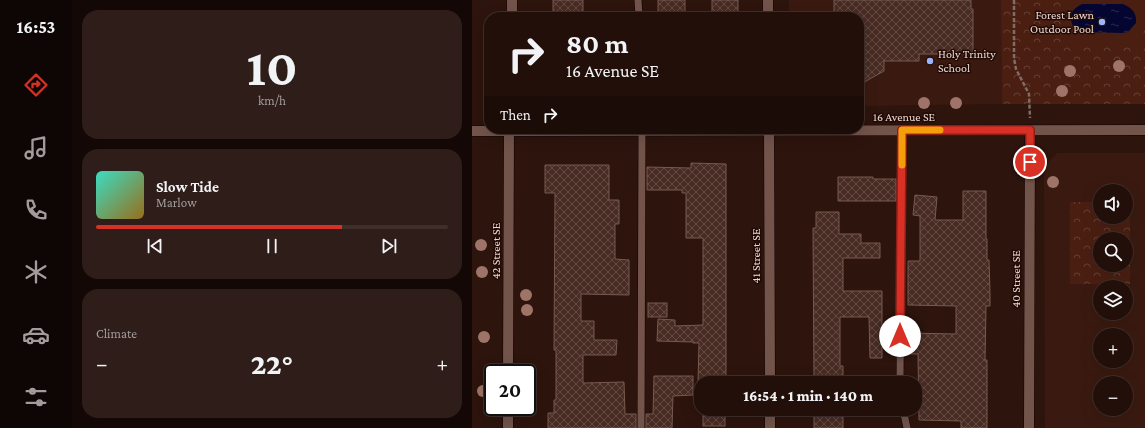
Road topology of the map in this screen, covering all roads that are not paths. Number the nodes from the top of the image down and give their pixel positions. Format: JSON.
{"nodes":[{"id":1,"x":512,"y":0,"type":"edge"},
{"id":2,"x":638,"y":0,"type":"edge"},
{"id":3,"x":768,"y":0,"type":"edge"},
{"id":4,"x":512,"y":12,"type":"edge"},
{"id":5,"x":639,"y":12,"type":"edge"},
{"id":6,"x":768,"y":12,"type":"edge"},
{"id":7,"x":864,"y":130,"type":"edge"},
{"id":8,"x":902,"y":130,"type":"junction"},
{"id":9,"x":1030,"y":130,"type":"junction"},
{"id":10,"x":1145,"y":130,"type":"edge"},
{"id":11,"x":472,"y":131,"type":"edge"},
{"id":12,"x":484,"y":131,"type":"edge"},
{"id":13,"x":509,"y":134,"type":"edge"},
{"id":14,"x":642,"y":134,"type":"edge"},
{"id":15,"x":769,"y":134,"type":"edge"},
{"id":16,"x":508,"y":364,"type":"edge"},
{"id":17,"x":770,"y":376,"type":"edge"},
{"id":18,"x":900,"y":376,"type":"edge"},
{"id":19,"x":508,"y":416,"type":"edge"},
{"id":20,"x":770,"y":416,"type":"edge"},
{"id":21,"x":904,"y":416,"type":"edge"},
{"id":22,"x":508,"y":428,"type":"edge"},
{"id":23,"x":642,"y":428,"type":"edge"},
{"id":24,"x":770,"y":428,"type":"edge"},
{"id":25,"x":906,"y":428,"type":"edge"},
{"id":26,"x":1028,"y":428,"type":"edge"}],
"edges":[{"from":1,"to":4,"type":"street"},
{"from":2,"to":5,"type":"lane"},
{"from":3,"to":6,"type":"street"},
{"from":7,"to":8,"type":"street","name":"16 Avenue SE"},
{"from":8,"to":9,"type":"street","name":"16 Avenue SE"},
{"from":8,"to":18,"type":"lane"},
{"from":9,"to":10,"type":"street","name":"16 Avenue SE"},
{"from":9,"to":26,"type":"street","name":"40 Street SE"},
{"from":11,"to":12,"type":"street","name":"16 Avenue SE"},
{"from":13,"to":16,"type":"street","name":"42 Street SE"},
{"from":14,"to":23,"type":"lane"},
{"from":15,"to":17,"type":"street","name":"41 Street SE"},
{"from":19,"to":22,"type":"street"},
{"from":20,"to":24,"type":"street"},
{"from":21,"to":25,"type":"lane"}]}
